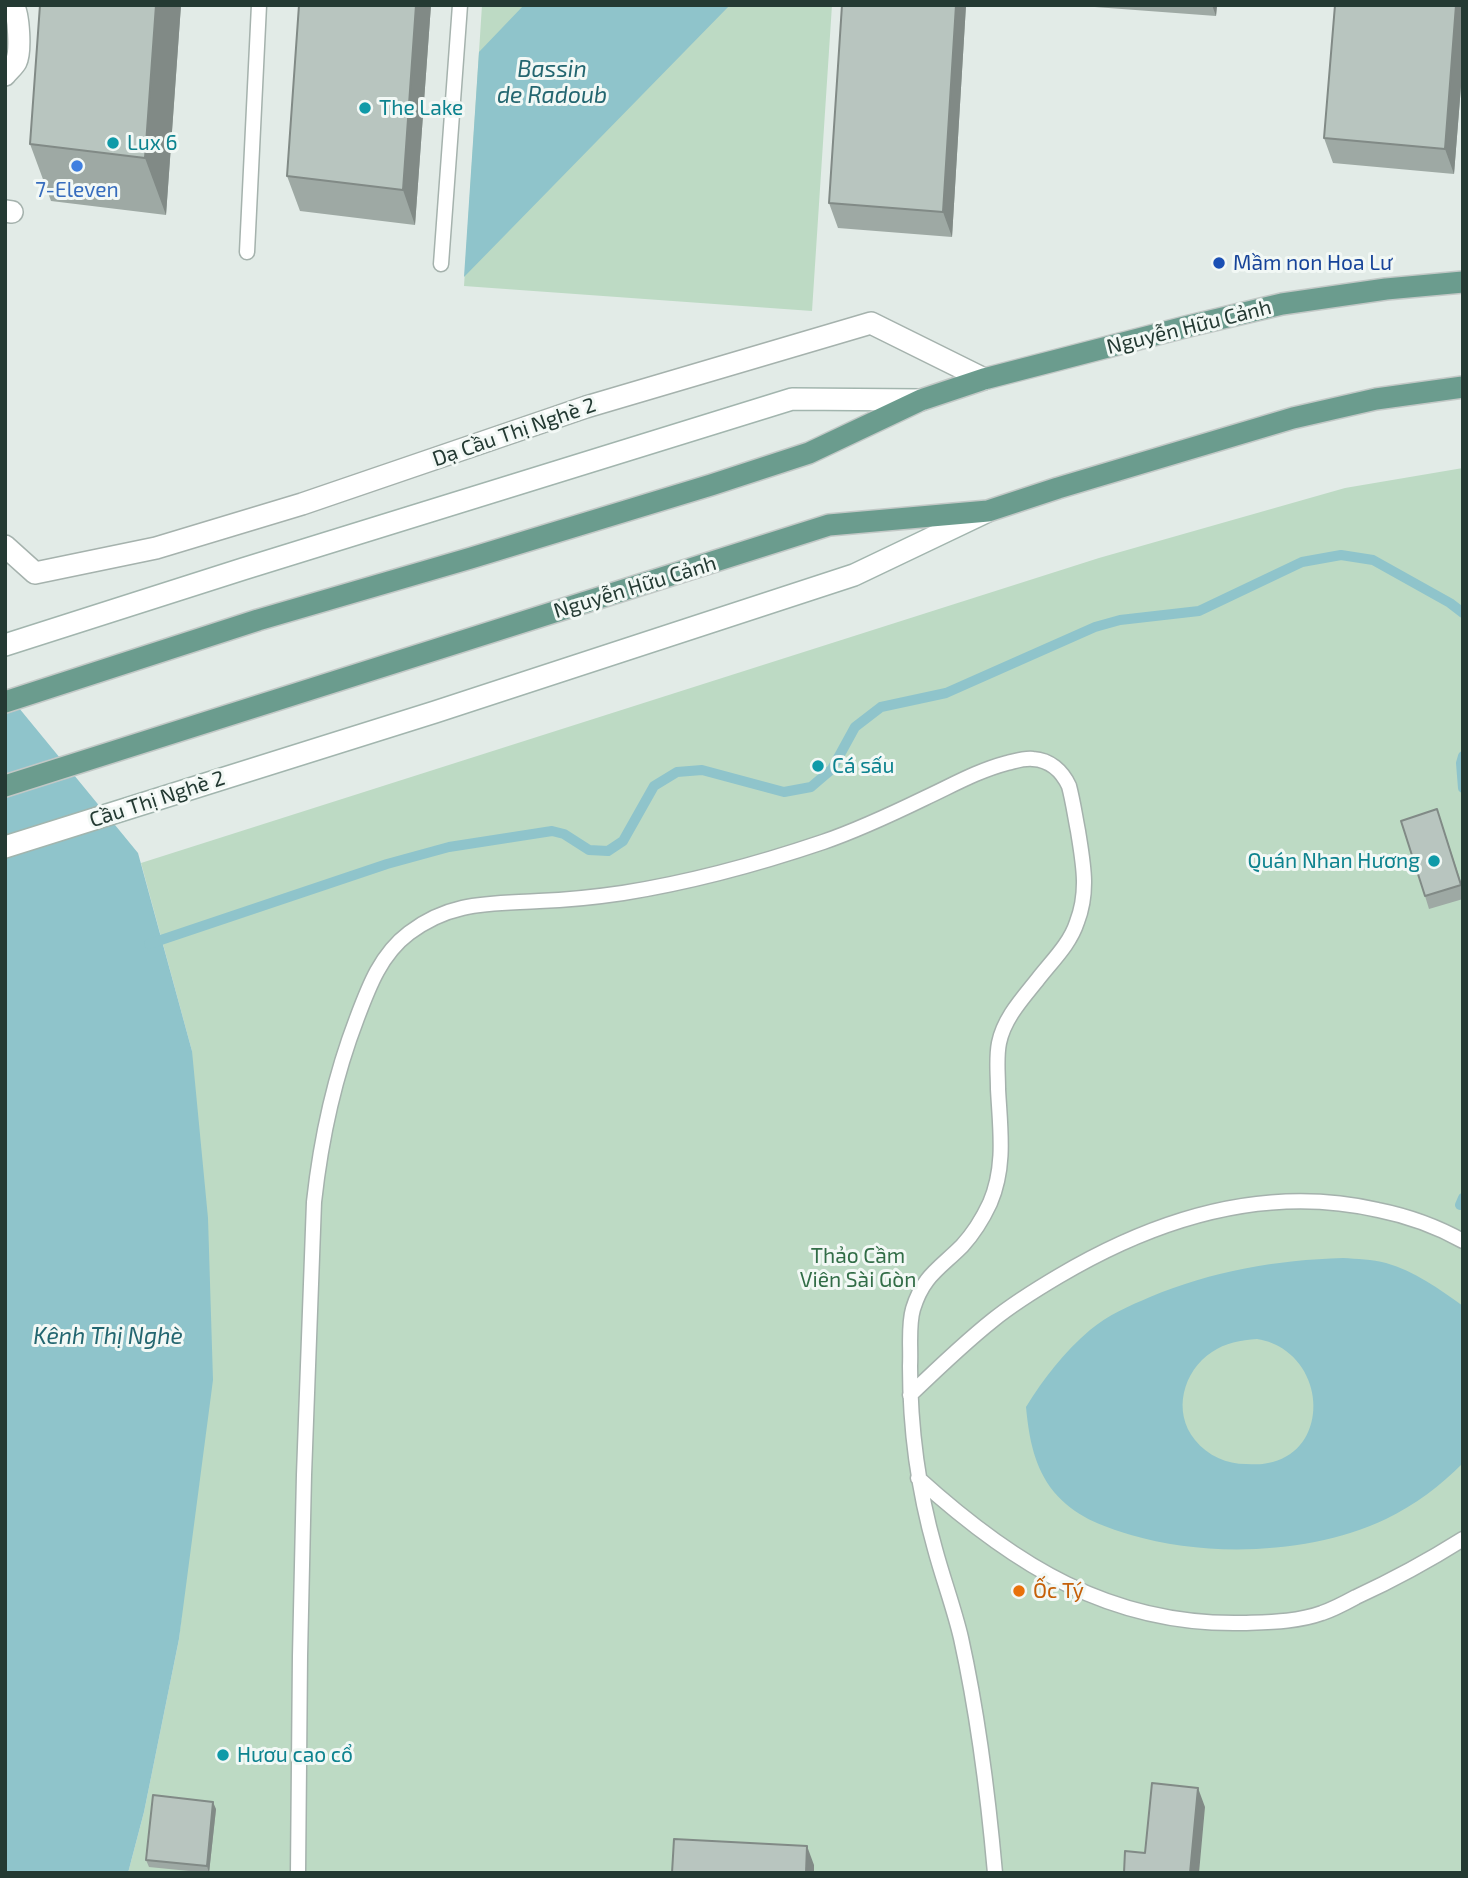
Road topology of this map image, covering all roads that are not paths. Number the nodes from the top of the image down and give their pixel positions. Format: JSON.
{"nodes":[{"id":1,"x":13,"y":5,"type":"edge"},
{"id":2,"x":259,"y":5,"type":"edge"},
{"id":3,"x":460,"y":5,"type":"edge"},
{"id":4,"x":5,"y":75,"type":"edge"},
{"id":5,"x":247,"y":252,"type":"dead end"},
{"id":6,"x":441,"y":264,"type":"dead end"},
{"id":7,"x":1463,"y":282,"type":"edge"},
{"id":8,"x":984,"y":379,"type":"junction"},
{"id":9,"x":1462,"y":387,"type":"edge"},
{"id":10,"x":921,"y":400,"type":"junction"},
{"id":11,"x":988,"y":511,"type":"junction"},
{"id":12,"x":5,"y":546,"type":"edge"},
{"id":13,"x":5,"y":645,"type":"edge"},
{"id":14,"x":5,"y":702,"type":"edge"},
{"id":15,"x":309,"y":750,"type":"joint"},
{"id":16,"x":5,"y":786,"type":"edge"},
{"id":17,"x":5,"y":847,"type":"edge"},
{"id":18,"x":1463,"y":1241,"type":"edge"},
{"id":19,"x":911,"y":1395,"type":"junction"},
{"id":20,"x":918,"y":1478,"type":"junction"},
{"id":21,"x":1463,"y":1539,"type":"edge"},
{"id":22,"x":298,"y":1873,"type":"edge"},
{"id":23,"x":995,"y":1873,"type":"edge"}],
"edges":[{"from":1,"to":4,"type":"main road"},
{"from":2,"to":5,"type":"lane"},
{"from":3,"to":6,"type":"lane"},
{"from":7,"to":8,"type":"main road","name":"Nguyễn Hữu Cảnh"},
{"from":8,"to":10,"type":"main road","name":"Nguyễn Hữu Cảnh"},
{"from":8,"to":12,"type":"main road","name":"Dạ Cầu Thị Nghè 2"},
{"from":9,"to":11,"type":"main road","name":"Nguyễn Hữu Cảnh"},
{"from":10,"to":13,"type":"main road","name":"Nguyễn Hữu Cảnh"},
{"from":10,"to":14,"type":"main road","name":"Nguyễn Hữu Cảnh"},
{"from":11,"to":15,"type":"main road","name":"Nguyễn Hữu Cảnh"},
{"from":11,"to":16,"type":"main road","name":"Nguyễn Hữu Cảnh"},
{"from":15,"to":17,"type":"main road","name":"Cầu Thị Nghè 2"},
{"from":18,"to":19,"type":"lane"},
{"from":19,"to":20,"type":"lane"},
{"from":19,"to":22,"type":"lane"},
{"from":20,"to":21,"type":"lane"},
{"from":20,"to":23,"type":"lane"}]}
